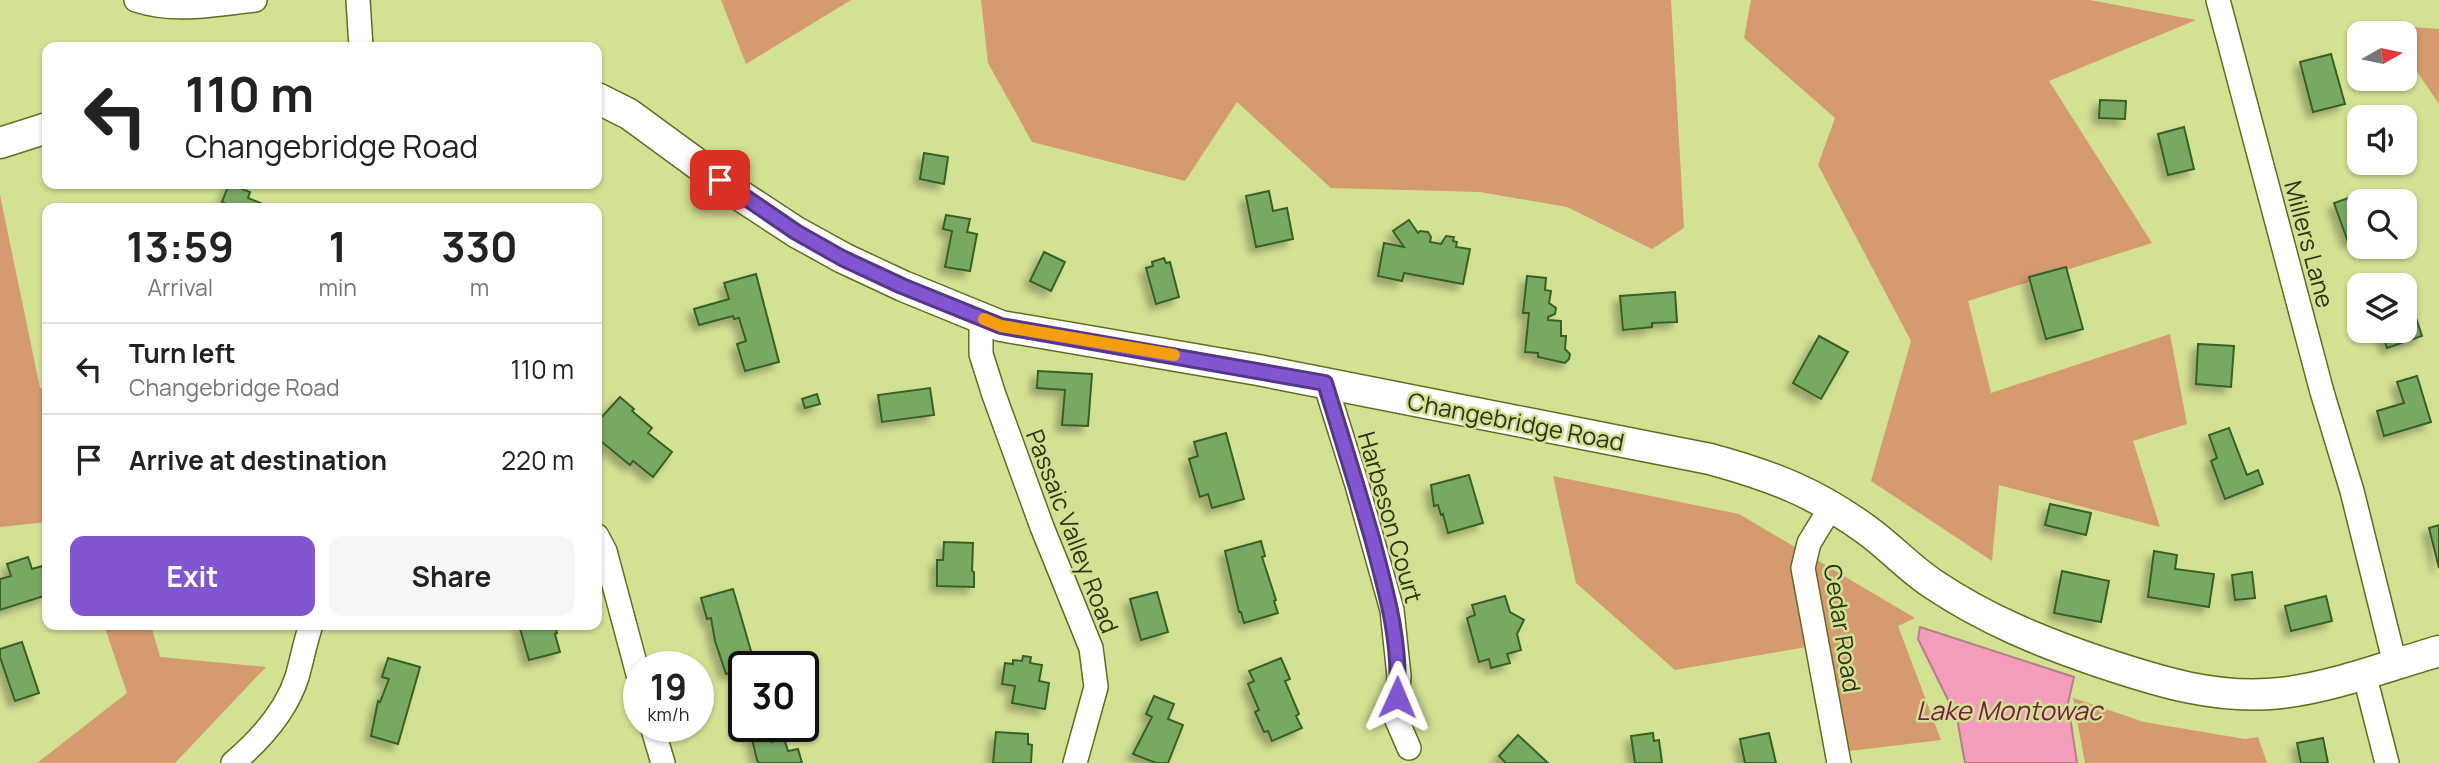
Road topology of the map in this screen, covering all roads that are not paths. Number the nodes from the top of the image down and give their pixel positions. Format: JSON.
{"nodes":[{"id":1,"x":136,"y":0,"type":"edge"},
{"id":2,"x":256,"y":0,"type":"edge"},
{"id":3,"x":358,"y":0,"type":"edge"},
{"id":4,"x":2218,"y":0,"type":"edge"},
{"id":5,"x":360,"y":42,"type":"edge"},
{"id":6,"x":602,"y":100,"type":"edge"},
{"id":7,"x":42,"y":130,"type":"edge"},
{"id":8,"x":0,"y":143,"type":"edge"},
{"id":9,"x":981,"y":318,"type":"junction"},
{"id":10,"x":1325,"y":383,"type":"junction"},
{"id":11,"x":1830,"y":507,"type":"junction"},
{"id":12,"x":602,"y":545,"type":"edge"},
{"id":13,"x":310,"y":630,"type":"edge"},
{"id":14,"x":632,"y":651,"type":"edge"},
{"id":15,"x":2439,"y":651,"type":"edge"},
{"id":16,"x":2395,"y":664,"type":"junction"},
{"id":17,"x":2364,"y":673,"type":"junction"},
{"id":18,"x":657,"y":742,"type":"edge"},
{"id":19,"x":1409,"y":748,"type":"dead end"},
{"id":20,"x":233,"y":763,"type":"edge"},
{"id":21,"x":663,"y":763,"type":"edge"},
{"id":22,"x":1075,"y":763,"type":"edge"},
{"id":23,"x":1839,"y":763,"type":"edge"},
{"id":24,"x":2387,"y":763,"type":"edge"}],
"edges":[{"from":1,"to":2,"type":"street"},
{"from":3,"to":5,"type":"street"},
{"from":4,"to":16,"type":"street","name":"Millers Lane"},
{"from":6,"to":9,"type":"main road","name":"Changebridge Road"},
{"from":7,"to":8,"type":"main road"},
{"from":9,"to":10,"type":"main road","name":"Changebridge Road"},
{"from":9,"to":22,"type":"street","name":"Passaic Valley Road"},
{"from":10,"to":11,"type":"main road","name":"Changebridge Road"},
{"from":10,"to":19,"type":"street","name":"Harbeson Court"},
{"from":11,"to":17,"type":"main road","name":"Changebridge Road"},
{"from":11,"to":23,"type":"street","name":"Cedar Road"},
{"from":12,"to":14,"type":"street"},
{"from":13,"to":20,"type":"street"},
{"from":15,"to":16,"type":"main road","name":"Changebridge Road"},
{"from":16,"to":17,"type":"main road","name":"Changebridge Road"},
{"from":17,"to":24,"type":"street"},
{"from":18,"to":21,"type":"street"}]}
